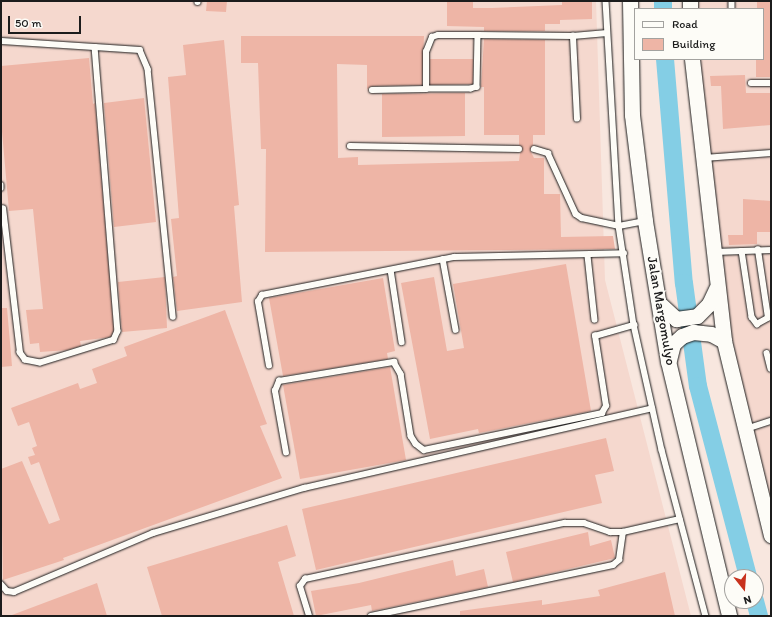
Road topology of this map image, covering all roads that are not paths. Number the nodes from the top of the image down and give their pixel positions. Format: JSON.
{"nodes":[{"id":1,"x":606,"y":1,"type":"edge"},
{"id":2,"x":630,"y":1,"type":"edge"},
{"id":3,"x":606,"y":33,"type":"junction"},
{"id":4,"x":478,"y":35,"type":"junction"},
{"id":5,"x":573,"y":36,"type":"junction"},
{"id":6,"x":1,"y":41,"type":"edge"},
{"id":7,"x":96,"y":47,"type":"junction"},
{"id":8,"x":692,"y":60,"type":"edge"},
{"id":9,"x":750,"y":83,"type":"dead end"},
{"id":10,"x":771,"y":83,"type":"edge"},
{"id":11,"x":426,"y":89,"type":"junction"},
{"id":12,"x":372,"y":90,"type":"dead end"},
{"id":13,"x":577,"y":119,"type":"dead end"},
{"id":14,"x":350,"y":146,"type":"dead end"},
{"id":15,"x":519,"y":149,"type":"dead end"},
{"id":16,"x":534,"y":149,"type":"dead end"},
{"id":17,"x":771,"y":153,"type":"edge"},
{"id":18,"x":701,"y":158,"type":"junction"},
{"id":19,"x":1,"y":185,"type":"edge"},
{"id":20,"x":1,"y":188,"type":"edge"},
{"id":21,"x":1,"y":209,"type":"edge"},
{"id":22,"x":645,"y":221,"type":"junction"},
{"id":23,"x":619,"y":226,"type":"junction"},
{"id":24,"x":758,"y":250,"type":"junction"},
{"id":25,"x":771,"y":250,"type":"edge"},
{"id":26,"x":742,"y":251,"type":"junction"},
{"id":27,"x":714,"y":252,"type":"junction"},
{"id":28,"x":624,"y":253,"type":"junction"},
{"id":29,"x":588,"y":256,"type":"junction"},
{"id":30,"x":443,"y":259,"type":"junction"},
{"id":31,"x":391,"y":270,"type":"junction"},
{"id":32,"x":716,"y":289,"type":"junction"},
{"id":33,"x":665,"y":310,"type":"junction"},
{"id":34,"x":173,"y":317,"type":"dead end"},
{"id":35,"x":595,"y":320,"type":"dead end"},
{"id":36,"x":634,"y":325,"type":"junction"},
{"id":37,"x":456,"y":330,"type":"dead end"},
{"id":38,"x":724,"y":341,"type":"junction"},
{"id":39,"x":402,"y":342,"type":"dead end"},
{"id":40,"x":767,"y":353,"type":"dead end"},
{"id":41,"x":668,"y":361,"type":"junction"},
{"id":42,"x":269,"y":366,"type":"dead end"},
{"id":43,"x":771,"y":370,"type":"edge"},
{"id":44,"x":652,"y":408,"type":"junction"},
{"id":45,"x":771,"y":421,"type":"edge"},
{"id":46,"x":745,"y":429,"type":"junction"},
{"id":47,"x":286,"y":453,"type":"dead end"},
{"id":48,"x":680,"y":519,"type":"junction"},
{"id":49,"x":769,"y":520,"type":"edge"},
{"id":50,"x":623,"y":532,"type":"junction"},
{"id":51,"x":771,"y":535,"type":"edge"},
{"id":52,"x":1,"y":584,"type":"edge"},
{"id":53,"x":309,"y":616,"type":"edge"},
{"id":54,"x":371,"y":616,"type":"edge"},
{"id":55,"x":706,"y":616,"type":"edge"},
{"id":56,"x":729,"y":616,"type":"edge"}],
"edges":[{"from":1,"to":3,"type":"lane"},
{"from":2,"to":22,"type":"main road","name":"Jalan Margomulyo"},
{"from":3,"to":5,"type":"lane"},
{"from":3,"to":23,"type":"lane"},
{"from":4,"to":5,"type":"lane"},
{"from":4,"to":11,"type":"lane"},
{"from":4,"to":11,"type":"lane"},
{"from":5,"to":13,"type":"lane"},
{"from":6,"to":7,"type":"lane"},
{"from":7,"to":21,"type":"lane"},
{"from":7,"to":34,"type":"lane"},
{"from":8,"to":18,"type":"main road"},
{"from":9,"to":10,"type":"lane"},
{"from":11,"to":12,"type":"lane"},
{"from":14,"to":15,"type":"lane"},
{"from":16,"to":23,"type":"lane"},
{"from":17,"to":18,"type":"lane"},
{"from":18,"to":27,"type":"main road"},
{"from":19,"to":20,"type":"lane"},
{"from":22,"to":23,"type":"lane"},
{"from":22,"to":33,"type":"main road","name":"Jalan Margomulyo"},
{"from":23,"to":28,"type":"lane"},
{"from":24,"to":25,"type":"lane"},
{"from":24,"to":26,"type":"lane"},
{"from":24,"to":26,"type":"lane"},
{"from":26,"to":27,"type":"lane"},
{"from":27,"to":32,"type":"main road"},
{"from":28,"to":29,"type":"lane"},
{"from":28,"to":36,"type":"lane"},
{"from":29,"to":30,"type":"lane"},
{"from":29,"to":35,"type":"lane"},
{"from":30,"to":31,"type":"lane"},
{"from":30,"to":37,"type":"lane"},
{"from":31,"to":39,"type":"lane"},
{"from":31,"to":42,"type":"lane"},
{"from":32,"to":33,"type":"main road"},
{"from":32,"to":38,"type":"main road"},
{"from":33,"to":41,"type":"main road","name":"Jalan Margomulyo"},
{"from":36,"to":44,"type":"lane"},
{"from":36,"to":47,"type":"lane"},
{"from":38,"to":41,"type":"main road"},
{"from":38,"to":46,"type":"main road"},
{"from":40,"to":43,"type":"lane"},
{"from":41,"to":56,"type":"main road","name":"Jalan Margomulyo"},
{"from":44,"to":48,"type":"lane"},
{"from":44,"to":52,"type":"lane"},
{"from":45,"to":46,"type":"lane"},
{"from":46,"to":49,"type":"main road"},
{"from":48,"to":50,"type":"lane"},
{"from":48,"to":55,"type":"lane"},
{"from":49,"to":51,"type":"main road"},
{"from":50,"to":53,"type":"lane"},
{"from":50,"to":54,"type":"lane"}]}
